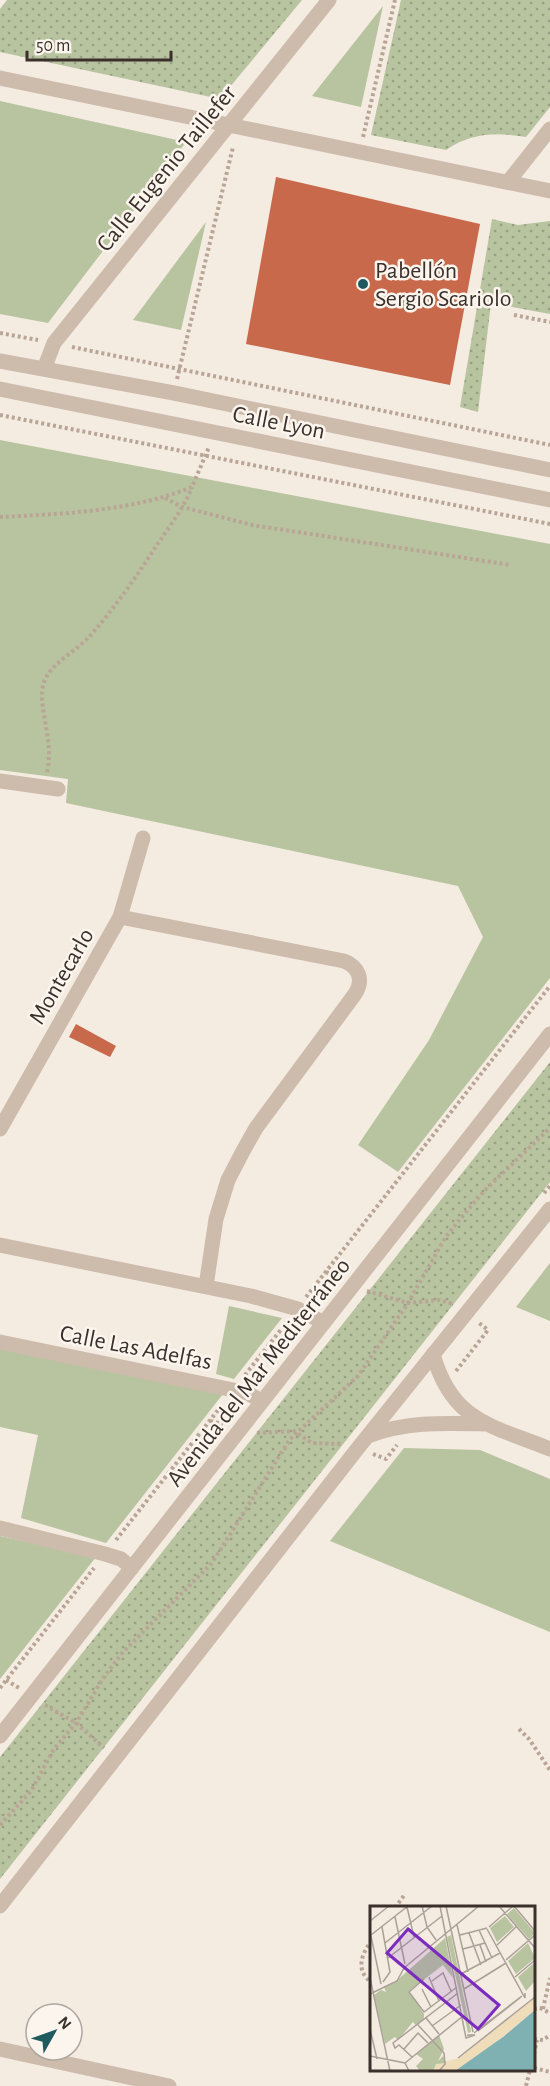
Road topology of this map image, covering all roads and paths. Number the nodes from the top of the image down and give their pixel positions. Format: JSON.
{"nodes":[{"id":1,"x":329,"y":0,"type":"edge"},
{"id":2,"x":395,"y":0,"type":"edge"},
{"id":3,"x":0,"y":78,"type":"edge"},
{"id":4,"x":234,"y":125,"type":"junction"},
{"id":5,"x":550,"y":129,"type":"edge"},
{"id":6,"x":359,"y":151,"type":"junction"},
{"id":7,"x":508,"y":182,"type":"junction"},
{"id":8,"x":550,"y":191,"type":"edge"},
{"id":9,"x":514,"y":315,"type":"dead end"},
{"id":10,"x":550,"y":322,"type":"edge"},
{"id":11,"x":0,"y":333,"type":"edge"},
{"id":12,"x":54,"y":343,"type":"junction"},
{"id":13,"x":0,"y":361,"type":"edge"},
{"id":14,"x":44,"y":369,"type":"junction"},
{"id":15,"x":179,"y":370,"type":"junction"},
{"id":16,"x":0,"y":389,"type":"edge"},
{"id":17,"x":174,"y":393,"type":"junction"},
{"id":18,"x":0,"y":415,"type":"edge"},
{"id":19,"x":166,"y":423,"type":"junction"},
{"id":20,"x":214,"y":432,"type":"junction"},
{"id":21,"x":550,"y":445,"type":"edge"},
{"id":22,"x":161,"y":447,"type":"junction"},
{"id":23,"x":206,"y":456,"type":"junction"},
{"id":24,"x":550,"y":470,"type":"edge"},
{"id":25,"x":192,"y":487,"type":"junction"},
{"id":26,"x":165,"y":498,"type":"junction"},
{"id":27,"x":550,"y":500,"type":"edge"},
{"id":28,"x":182,"y":507,"type":"junction"},
{"id":29,"x":0,"y":517,"type":"edge"},
{"id":30,"x":550,"y":524,"type":"edge"},
{"id":31,"x":511,"y":565,"type":"dead end"},
{"id":32,"x":0,"y":780,"type":"edge"},
{"id":33,"x":43,"y":786,"type":"junction"},
{"id":34,"x":58,"y":789,"type":"dead end"},
{"id":35,"x":143,"y":838,"type":"dead end"},
{"id":36,"x":120,"y":917,"type":"junction"},
{"id":37,"x":550,"y":986,"type":"edge"},
{"id":38,"x":550,"y":1035,"type":"edge"},
{"id":39,"x":550,"y":1128,"type":"edge"},
{"id":40,"x":0,"y":1129,"type":"edge"},
{"id":41,"x":547,"y":1219,"type":"edge"},
{"id":42,"x":0,"y":1245,"type":"edge"},
{"id":43,"x":326,"y":1272,"type":"junction"},
{"id":44,"x":206,"y":1286,"type":"junction"},
{"id":45,"x":354,"y":1286,"type":"junction"},
{"id":46,"x":408,"y":1304,"type":"junction"},
{"id":47,"x":298,"y":1309,"type":"junction"},
{"id":48,"x":466,"y":1313,"type":"junction"},
{"id":49,"x":324,"y":1323,"type":"junction"},
{"id":50,"x":0,"y":1342,"type":"edge"},
{"id":51,"x":433,"y":1354,"type":"junction"},
{"id":52,"x":444,"y":1386,"type":"junction"},
{"id":53,"x":234,"y":1390,"type":"junction"},
{"id":54,"x":261,"y":1401,"type":"junction"},
{"id":55,"x":210,"y":1421,"type":"junction"},
{"id":56,"x":413,"y":1424,"type":"junction"},
{"id":57,"x":486,"y":1424,"type":"junction"},
{"id":58,"x":240,"y":1428,"type":"junction"},
{"id":59,"x":298,"y":1432,"type":"junction"},
{"id":60,"x":362,"y":1442,"type":"junction"},
{"id":61,"x":550,"y":1449,"type":"edge"},
{"id":62,"x":0,"y":1528,"type":"edge"},
{"id":63,"x":105,"y":1554,"type":"junction"},
{"id":64,"x":132,"y":1568,"type":"junction"},
{"id":65,"x":6,"y":1680,"type":"junction"},
{"id":66,"x":0,"y":1688,"type":"edge"},
{"id":67,"x":32,"y":1696,"type":"junction"},
{"id":68,"x":76,"y":1723,"type":"junction"},
{"id":69,"x":3,"y":1726,"type":"edge"},
{"id":70,"x":519,"y":1729,"type":"dead end"},
{"id":71,"x":116,"y":1759,"type":"junction"},
{"id":72,"x":550,"y":1770,"type":"edge"},
{"id":73,"x":0,"y":1825,"type":"edge"},
{"id":74,"x":405,"y":1894,"type":"dead end"},
{"id":75,"x":0,"y":1906,"type":"edge"},
{"id":76,"x":396,"y":1906,"type":"edge"},
{"id":77,"x":370,"y":1943,"type":"edge"},
{"id":78,"x":550,"y":1978,"type":"edge"},
{"id":79,"x":370,"y":1982,"type":"edge"},
{"id":80,"x":535,"y":2009,"type":"edge"},
{"id":81,"x":543,"y":2009,"type":"junction"},
{"id":82,"x":550,"y":2013,"type":"edge"},
{"id":83,"x":550,"y":2035,"type":"edge"},
{"id":84,"x":535,"y":2040,"type":"edge"},
{"id":85,"x":0,"y":2049,"type":"edge"},
{"id":86,"x":535,"y":2070,"type":"edge"},
{"id":87,"x":531,"y":2071,"type":"edge"},
{"id":88,"x":550,"y":2072,"type":"edge"},
{"id":89,"x":169,"y":2086,"type":"edge"},
{"id":90,"x":526,"y":2086,"type":"edge"}],
"edges":[{"from":1,"to":4,"type":"street","name":"Calle Eugenio Taillefer"},
{"from":2,"to":6,"type":"path"},
{"from":3,"to":4,"type":"street"},
{"from":4,"to":6,"type":"street"},
{"from":4,"to":12,"type":"street","name":"Calle Eugenio Taillefer"},
{"from":4,"to":15,"type":"path"},
{"from":5,"to":7,"type":"street"},
{"from":6,"to":7,"type":"street"},
{"from":7,"to":8,"type":"street"},
{"from":9,"to":10,"type":"path"},
{"from":11,"to":12,"type":"path"},
{"from":12,"to":14,"type":"street","name":"Calle Eugenio Taillefer"},
{"from":12,"to":15,"type":"path"},
{"from":13,"to":14,"type":"street","name":"Calle Lyon"},
{"from":14,"to":17,"type":"street","name":"Calle Lyon"},
{"from":15,"to":17,"type":"path"},
{"from":15,"to":21,"type":"path"},
{"from":16,"to":19,"type":"street","name":"Calle Lyon"},
{"from":17,"to":24,"type":"street","name":"Calle Lyon"},
{"from":18,"to":22,"type":"path"},
{"from":19,"to":20,"type":"street","name":"Calle Lyon"},
{"from":19,"to":22,"type":"path"},
{"from":20,"to":23,"type":"path"},
{"from":20,"to":27,"type":"street","name":"Calle Lyon"},
{"from":22,"to":23,"type":"path"},
{"from":23,"to":25,"type":"path"},
{"from":23,"to":30,"type":"path"},
{"from":25,"to":26,"type":"path"},
{"from":25,"to":28,"type":"path"},
{"from":26,"to":28,"type":"path"},
{"from":26,"to":29,"type":"path"},
{"from":28,"to":31,"type":"path"},
{"from":28,"to":33,"type":"path"},
{"from":32,"to":33,"type":"street"},
{"from":33,"to":34,"type":"street"},
{"from":35,"to":36,"type":"street","name":"Montecarlo"},
{"from":36,"to":40,"type":"street","name":"Montecarlo"},
{"from":36,"to":44,"type":"street"},
{"from":37,"to":43,"type":"path"},
{"from":38,"to":45,"type":"street","name":"Avenida del Mar Mediterráneo"},
{"from":39,"to":46,"type":"path"},
{"from":41,"to":48,"type":"street"},
{"from":42,"to":44,"type":"street"},
{"from":43,"to":45,"type":"path"},
{"from":43,"to":47,"type":"path"},
{"from":44,"to":47,"type":"street"},
{"from":45,"to":46,"type":"path"},
{"from":45,"to":49,"type":"street","name":"Avenida del Mar Mediterráneo"},
{"from":46,"to":48,"type":"path"},
{"from":46,"to":59,"type":"path"},
{"from":47,"to":49,"type":"street"},
{"from":47,"to":53,"type":"path"},
{"from":48,"to":51,"type":"street"},
{"from":48,"to":52,"type":"path"},
{"from":49,"to":54,"type":"street","name":"Avenida del Mar Mediterráneo"},
{"from":50,"to":53,"type":"street","name":"Calle Las Adelfas"},
{"from":51,"to":52,"type":"street"},
{"from":51,"to":60,"type":"street"},
{"from":52,"to":57,"type":"street"},
{"from":53,"to":54,"type":"street","name":"Calle Las Adelfas"},
{"from":53,"to":55,"type":"path"},
{"from":54,"to":58,"type":"street","name":"Avenida del Mar Mediterráneo"},
{"from":55,"to":58,"type":"path"},
{"from":55,"to":63,"type":"path"},
{"from":56,"to":57,"type":"street"},
{"from":56,"to":60,"type":"street"},
{"from":56,"to":60,"type":"path"},
{"from":57,"to":61,"type":"street"},
{"from":58,"to":59,"type":"path"},
{"from":58,"to":64,"type":"street","name":"Avenida del Mar Mediterráneo"},
{"from":59,"to":60,"type":"path"},
{"from":59,"to":68,"type":"path"},
{"from":60,"to":71,"type":"street"},
{"from":62,"to":63,"type":"street"},
{"from":63,"to":64,"type":"street"},
{"from":63,"to":65,"type":"path"},
{"from":64,"to":67,"type":"street","name":"Avenida del Mar Mediterráneo"},
{"from":65,"to":66,"type":"path"},
{"from":65,"to":67,"type":"path"},
{"from":67,"to":68,"type":"path"},
{"from":67,"to":69,"type":"street","name":"Avenida del Mar Mediterráneo"},
{"from":68,"to":71,"type":"path"},
{"from":68,"to":73,"type":"path"},
{"from":70,"to":72,"type":"path"},
{"from":71,"to":75,"type":"street"},
{"from":74,"to":76,"type":"path"},
{"from":77,"to":79,"type":"path"},
{"from":78,"to":81,"type":"path"},
{"from":80,"to":81,"type":"path"},
{"from":81,"to":82,"type":"path"},
{"from":83,"to":84,"type":"path"},
{"from":85,"to":89,"type":"street"},
{"from":86,"to":88,"type":"path"},
{"from":87,"to":90,"type":"path"}]}
